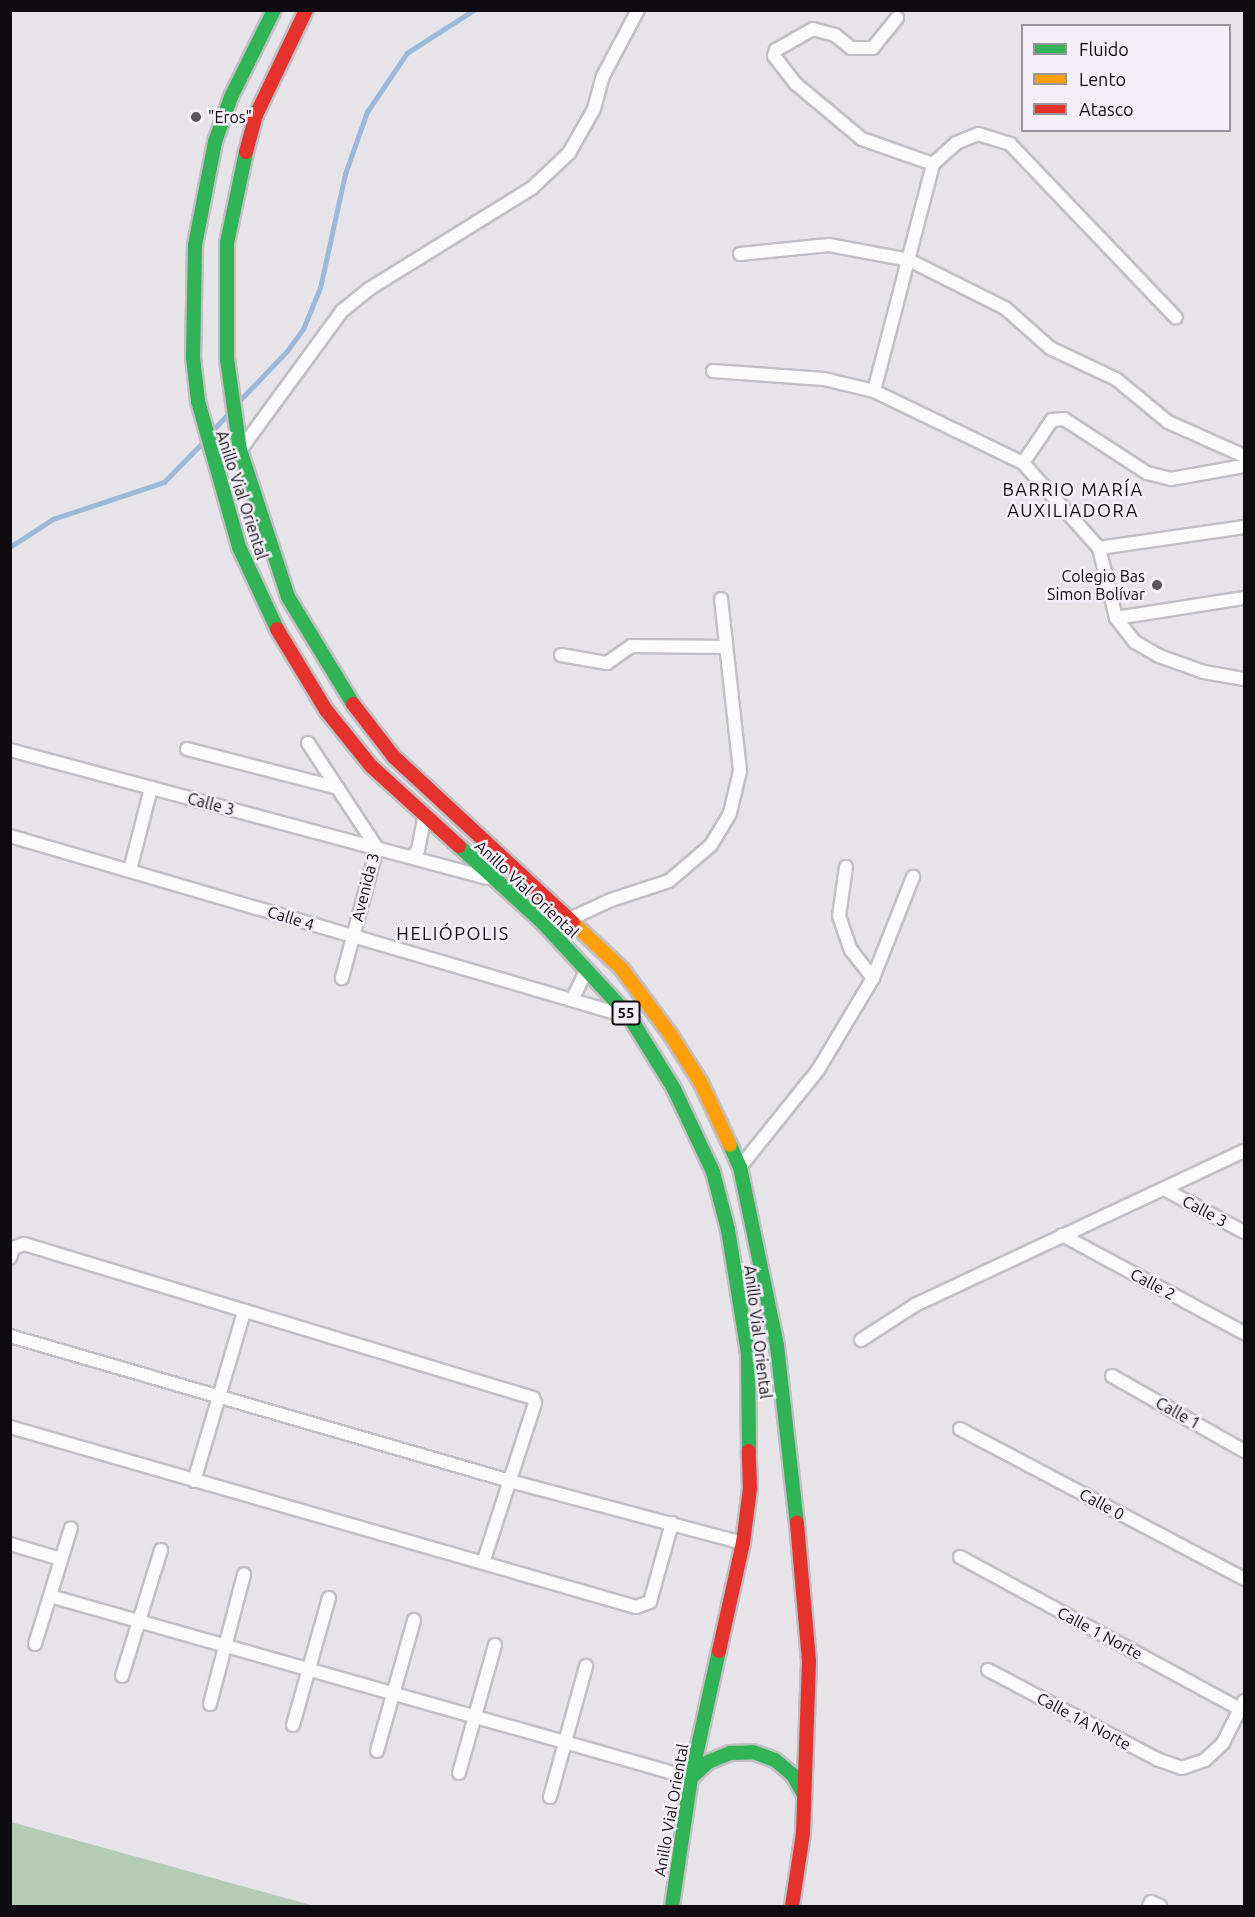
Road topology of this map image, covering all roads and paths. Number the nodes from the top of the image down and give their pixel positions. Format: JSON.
{"nodes":[{"id":1,"x":274,"y":10,"type":"edge"},
{"id":2,"x":306,"y":10,"type":"edge"},
{"id":3,"x":638,"y":10,"type":"edge"},
{"id":4,"x":897,"y":18,"type":"dead end"},
{"id":5,"x":933,"y":164,"type":"junction"},
{"id":6,"x":740,"y":254,"type":"dead end"},
{"id":7,"x":909,"y":260,"type":"junction"},
{"id":8,"x":1176,"y":318,"type":"dead end"},
{"id":9,"x":713,"y":372,"type":"dead end"},
{"id":10,"x":874,"y":391,"type":"junction"},
{"id":11,"x":240,"y":450,"type":"junction"},
{"id":12,"x":1245,"y":456,"type":"edge"},
{"id":13,"x":1023,"y":463,"type":"junction"},
{"id":14,"x":1245,"y":466,"type":"edge"},
{"id":15,"x":1245,"y":526,"type":"edge"},
{"id":16,"x":1099,"y":548,"type":"junction"},
{"id":17,"x":1245,"y":598,"type":"edge"},
{"id":18,"x":721,"y":599,"type":"dead end"},
{"id":19,"x":1116,"y":618,"type":"junction"},
{"id":20,"x":726,"y":647,"type":"junction"},
{"id":21,"x":561,"y":655,"type":"dead end"},
{"id":22,"x":1245,"y":679,"type":"edge"},
{"id":23,"x":308,"y":743,"type":"dead end"},
{"id":24,"x":187,"y":749,"type":"dead end"},
{"id":25,"x":10,"y":750,"type":"edge"},
{"id":26,"x":151,"y":788,"type":"junction"},
{"id":27,"x":338,"y":788,"type":"junction"},
{"id":28,"x":424,"y":818,"type":"junction"},
{"id":29,"x":10,"y":836,"type":"edge"},
{"id":30,"x":376,"y":848,"type":"junction"},
{"id":31,"x":412,"y":857,"type":"junction"},
{"id":32,"x":846,"y":867,"type":"dead end"},
{"id":33,"x":130,"y":870,"type":"junction"},
{"id":34,"x":913,"y":877,"type":"dead end"},
{"id":35,"x":493,"y":879,"type":"junction"},
{"id":36,"x":570,"y":919,"type":"junction"},
{"id":37,"x":352,"y":937,"type":"junction"},
{"id":38,"x":586,"y":969,"type":"junction"},
{"id":39,"x":342,"y":978,"type":"dead end"},
{"id":40,"x":873,"y":978,"type":"junction"},
{"id":41,"x":572,"y":1000,"type":"junction"},
{"id":42,"x":629,"y":1016,"type":"junction"},
{"id":43,"x":1245,"y":1151,"type":"edge"},
{"id":44,"x":740,"y":1167,"type":"junction"},
{"id":45,"x":1166,"y":1190,"type":"junction"},
{"id":46,"x":1245,"y":1232,"type":"edge"},
{"id":47,"x":1062,"y":1236,"type":"junction"},
{"id":48,"x":10,"y":1258,"type":"edge"},
{"id":49,"x":244,"y":1312,"type":"junction"},
{"id":50,"x":1245,"y":1333,"type":"edge"},
{"id":51,"x":10,"y":1336,"type":"edge"},
{"id":52,"x":861,"y":1340,"type":"dead end"},
{"id":53,"x":1112,"y":1376,"type":"dead end"},
{"id":54,"x":219,"y":1395,"type":"junction"},
{"id":55,"x":10,"y":1426,"type":"edge"},
{"id":56,"x":960,"y":1429,"type":"dead end"},
{"id":57,"x":1245,"y":1451,"type":"edge"},
{"id":58,"x":194,"y":1481,"type":"junction"},
{"id":59,"x":510,"y":1481,"type":"junction"},
{"id":60,"x":672,"y":1523,"type":"junction"},
{"id":61,"x":71,"y":1528,"type":"dead end"},
{"id":62,"x":743,"y":1543,"type":"junction"},
{"id":63,"x":10,"y":1544,"type":"edge"},
{"id":64,"x":161,"y":1550,"type":"dead end"},
{"id":65,"x":960,"y":1557,"type":"dead end"},
{"id":66,"x":61,"y":1559,"type":"junction"},
{"id":67,"x":483,"y":1563,"type":"junction"},
{"id":68,"x":244,"y":1574,"type":"dead end"},
{"id":69,"x":1245,"y":1579,"type":"edge"},
{"id":70,"x":50,"y":1596,"type":"junction"},
{"id":71,"x":329,"y":1598,"type":"dead end"},
{"id":72,"x":414,"y":1620,"type":"dead end"},
{"id":73,"x":139,"y":1622,"type":"junction"},
{"id":74,"x":34,"y":1644,"type":"dead end"},
{"id":75,"x":495,"y":1645,"type":"dead end"},
{"id":76,"x":225,"y":1646,"type":"junction"},
{"id":77,"x":586,"y":1666,"type":"dead end"},
{"id":78,"x":308,"y":1670,"type":"junction"},
{"id":79,"x":988,"y":1670,"type":"dead end"},
{"id":80,"x":122,"y":1676,"type":"dead end"},
{"id":81,"x":392,"y":1694,"type":"junction"},
{"id":82,"x":210,"y":1704,"type":"dead end"},
{"id":83,"x":1242,"y":1705,"type":"edge"},
{"id":84,"x":474,"y":1718,"type":"junction"},
{"id":85,"x":293,"y":1725,"type":"dead end"},
{"id":86,"x":564,"y":1743,"type":"junction"},
{"id":87,"x":377,"y":1751,"type":"dead end"},
{"id":88,"x":459,"y":1773,"type":"dead end"},
{"id":89,"x":692,"y":1778,"type":"junction"},
{"id":90,"x":804,"y":1795,"type":"junction"},
{"id":91,"x":550,"y":1797,"type":"dead end"},
{"id":92,"x":672,"y":1906,"type":"edge"},
{"id":93,"x":792,"y":1906,"type":"edge"}],
"edges":[{"from":1,"to":28,"type":"highway","name":"Anillo Vial Oriental","number":"55"},
{"from":2,"to":11,"type":"highway","name":"Anillo Vial Oriental","number":"55"},
{"from":3,"to":11,"type":"street"},
{"from":4,"to":5,"type":"street"},
{"from":5,"to":7,"type":"street"},
{"from":5,"to":8,"type":"street"},
{"from":6,"to":7,"type":"street"},
{"from":7,"to":10,"type":"street"},
{"from":7,"to":12,"type":"street"},
{"from":9,"to":10,"type":"street"},
{"from":10,"to":13,"type":"street"},
{"from":11,"to":36,"type":"highway","name":"Anillo Vial Oriental","number":"55"},
{"from":13,"to":14,"type":"street"},
{"from":13,"to":16,"type":"street"},
{"from":15,"to":16,"type":"street"},
{"from":16,"to":19,"type":"street"},
{"from":17,"to":19,"type":"street"},
{"from":18,"to":20,"type":"street"},
{"from":19,"to":22,"type":"street"},
{"from":20,"to":21,"type":"street"},
{"from":20,"to":36,"type":"street"},
{"from":23,"to":27,"type":"street","name":"Avenida 3"},
{"from":24,"to":27,"type":"street"},
{"from":25,"to":26,"type":"street","name":"Calle 3"},
{"from":26,"to":30,"type":"street","name":"Calle 3"},
{"from":26,"to":33,"type":"street"},
{"from":27,"to":30,"type":"street","name":"Avenida 3"},
{"from":28,"to":31,"type":"street"},
{"from":28,"to":35,"type":"highway","name":"Anillo Vial Oriental","number":"55"},
{"from":29,"to":33,"type":"street","name":"Calle 4"},
{"from":30,"to":31,"type":"street","name":"Calle 3"},
{"from":30,"to":37,"type":"street","name":"Avenida 3"},
{"from":31,"to":35,"type":"street","name":"Calle 3"},
{"from":32,"to":40,"type":"street"},
{"from":33,"to":37,"type":"street","name":"Calle 4"},
{"from":34,"to":40,"type":"street"},
{"from":35,"to":38,"type":"highway","name":"Anillo Vial Oriental","number":"55"},
{"from":36,"to":44,"type":"highway","name":"Anillo Vial Oriental","number":"55"},
{"from":37,"to":39,"type":"street","name":"Avenida 3"},
{"from":37,"to":41,"type":"street","name":"Calle 4"},
{"from":38,"to":41,"type":"street"},
{"from":38,"to":42,"type":"highway","name":"Anillo Vial Oriental","number":"55"},
{"from":40,"to":44,"type":"street"},
{"from":41,"to":42,"type":"street","name":"Calle 4"},
{"from":42,"to":62,"type":"highway","name":"Anillo Vial Oriental","number":"55"},
{"from":43,"to":45,"type":"street"},
{"from":44,"to":90,"type":"highway","name":"Anillo Vial Oriental","number":"55"},
{"from":45,"to":46,"type":"street","name":"Calle 3"},
{"from":45,"to":47,"type":"street"},
{"from":47,"to":50,"type":"street","name":"Calle 2"},
{"from":47,"to":52,"type":"street"},
{"from":48,"to":49,"type":"street"},
{"from":49,"to":54,"type":"street"},
{"from":49,"to":59,"type":"street"},
{"from":51,"to":54,"type":"street"},
{"from":53,"to":57,"type":"street","name":"Calle 1"},
{"from":54,"to":58,"type":"street"},
{"from":54,"to":59,"type":"street"},
{"from":55,"to":58,"type":"street"},
{"from":56,"to":69,"type":"street","name":"Calle 0"},
{"from":58,"to":67,"type":"street"},
{"from":59,"to":60,"type":"street"},
{"from":59,"to":67,"type":"street"},
{"from":60,"to":62,"type":"street"},
{"from":60,"to":67,"type":"street"},
{"from":61,"to":66,"type":"street"},
{"from":62,"to":89,"type":"highway","name":"Anillo Vial Oriental","number":"55"},
{"from":63,"to":66,"type":"street"},
{"from":64,"to":73,"type":"street"},
{"from":65,"to":83,"type":"street","name":"Calle 1 Norte"},
{"from":66,"to":70,"type":"street"},
{"from":68,"to":76,"type":"street"},
{"from":70,"to":73,"type":"street"},
{"from":70,"to":74,"type":"street"},
{"from":71,"to":78,"type":"street"},
{"from":72,"to":81,"type":"street"},
{"from":73,"to":76,"type":"street"},
{"from":73,"to":80,"type":"street"},
{"from":75,"to":84,"type":"street"},
{"from":76,"to":78,"type":"street"},
{"from":76,"to":82,"type":"street"},
{"from":77,"to":86,"type":"street"},
{"from":78,"to":81,"type":"street"},
{"from":78,"to":85,"type":"street"},
{"from":79,"to":83,"type":"street","name":"Calle 1A Norte"},
{"from":81,"to":84,"type":"street"},
{"from":81,"to":87,"type":"street"},
{"from":84,"to":86,"type":"street"},
{"from":84,"to":88,"type":"street"},
{"from":86,"to":89,"type":"street"},
{"from":86,"to":91,"type":"street"},
{"from":89,"to":90,"type":"highway"},
{"from":89,"to":92,"type":"highway","name":"Anillo Vial Oriental","number":"55"},
{"from":90,"to":93,"type":"highway","name":"Anillo Vial Oriental","number":"55"}]}
